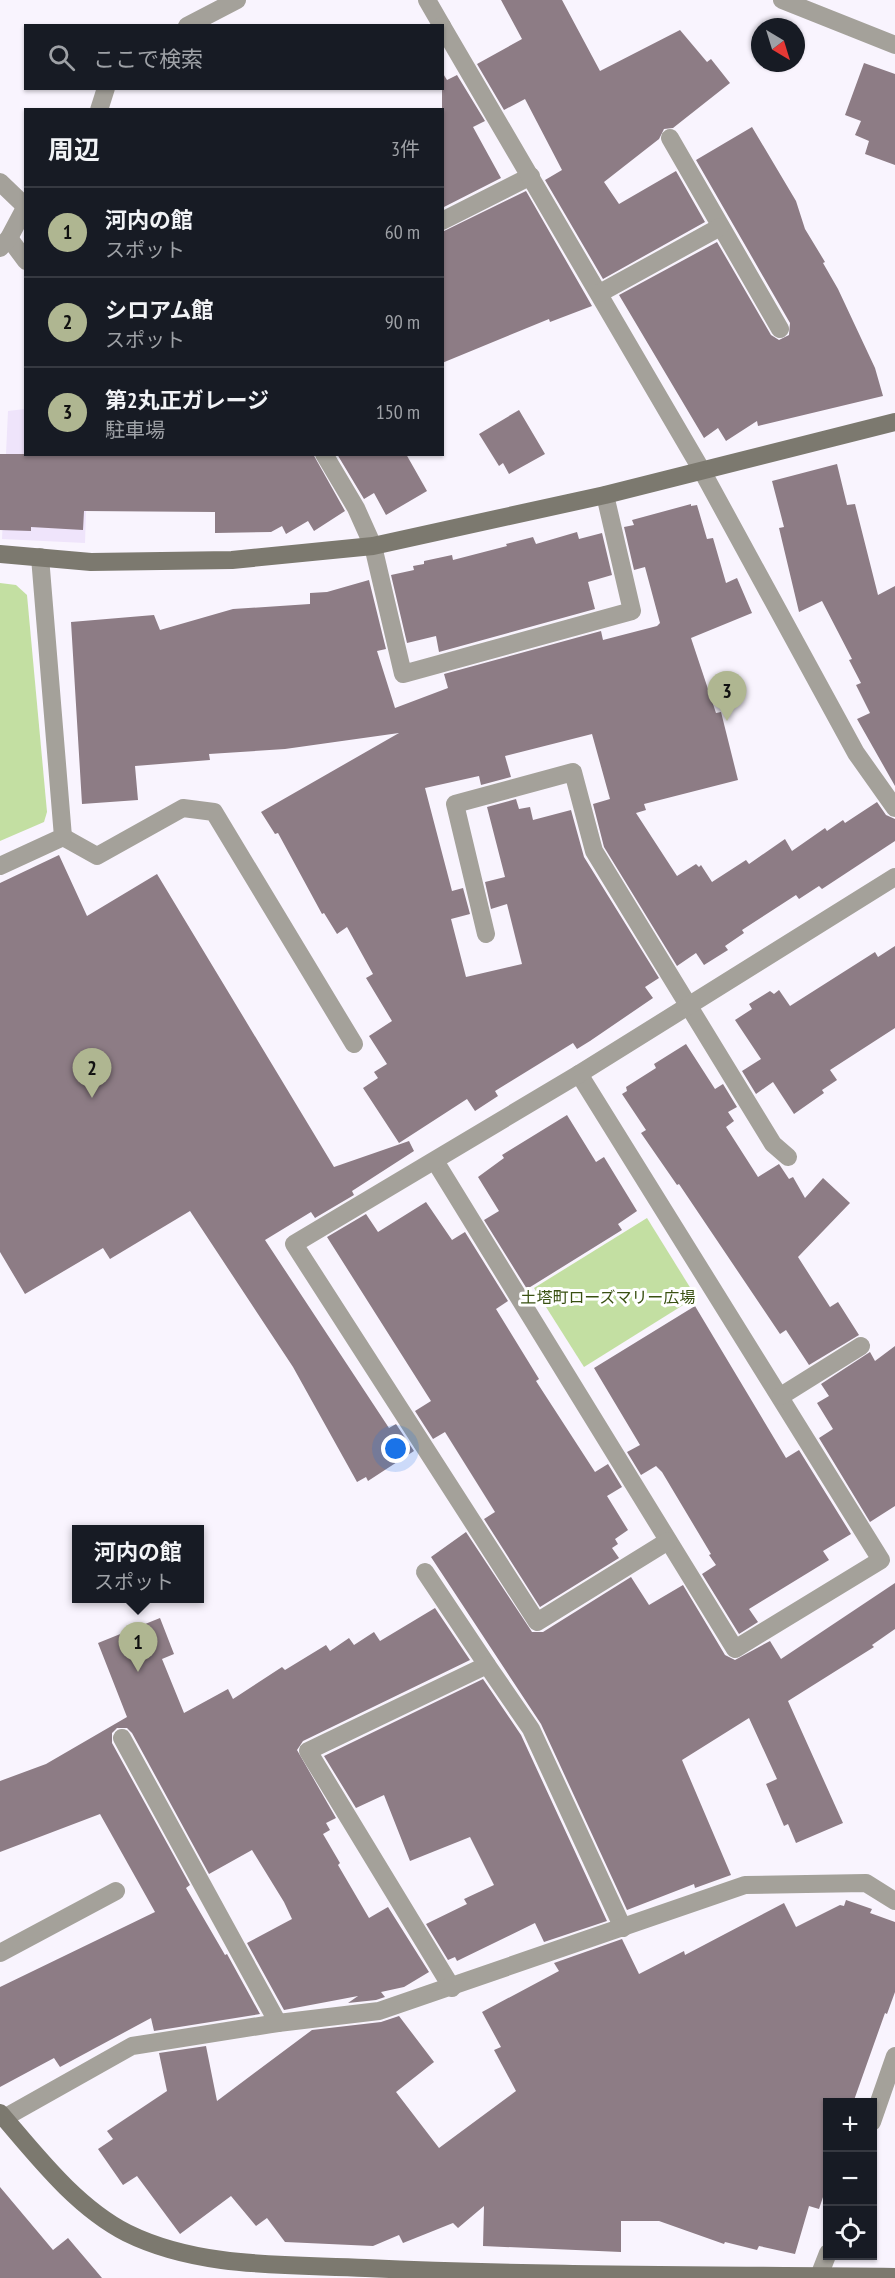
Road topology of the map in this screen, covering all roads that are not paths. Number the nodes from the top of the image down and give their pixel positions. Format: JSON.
{"nodes":[{"id":1,"x":237,"y":0,"type":"edge"},
{"id":2,"x":427,"y":0,"type":"edge"},
{"id":3,"x":782,"y":0,"type":"edge"},
{"id":4,"x":191,"y":24,"type":"edge"},
{"id":5,"x":441,"y":24,"type":"edge"},
{"id":6,"x":444,"y":29,"type":"edge"},
{"id":7,"x":895,"y":45,"type":"edge"},
{"id":8,"x":105,"y":90,"type":"edge"},
{"id":9,"x":100,"y":108,"type":"edge"},
{"id":10,"x":670,"y":138,"type":"dead end"},
{"id":11,"x":531,"y":176,"type":"junction"},
{"id":12,"x":0,"y":182,"type":"edge"},
{"id":13,"x":24,"y":205,"type":"edge"},
{"id":14,"x":24,"y":208,"type":"edge"},
{"id":15,"x":444,"y":220,"type":"edge"},
{"id":16,"x":720,"y":227,"type":"junction"},
{"id":17,"x":4,"y":243,"type":"edge"},
{"id":18,"x":24,"y":259,"type":"edge"},
{"id":19,"x":600,"y":293,"type":"junction"},
{"id":20,"x":780,"y":328,"type":"dead end"},
{"id":21,"x":895,"y":422,"type":"edge"},
{"id":22,"x":325,"y":456,"type":"edge"},
{"id":23,"x":701,"y":469,"type":"junction"},
{"id":24,"x":605,"y":495,"type":"junction"},
{"id":25,"x":373,"y":546,"type":"junction"},
{"id":26,"x":0,"y":554,"type":"edge"},
{"id":27,"x":40,"y":557,"type":"junction"},
{"id":28,"x":895,"y":808,"type":"edge"},
{"id":29,"x":63,"y":837,"type":"junction"},
{"id":30,"x":0,"y":866,"type":"edge"},
{"id":31,"x":895,"y":877,"type":"edge"},
{"id":32,"x":486,"y":934,"type":"dead end"},
{"id":33,"x":688,"y":1004,"type":"junction"},
{"id":34,"x":354,"y":1044,"type":"dead end"},
{"id":35,"x":579,"y":1074,"type":"junction"},
{"id":36,"x":788,"y":1157,"type":"dead end"},
{"id":37,"x":435,"y":1161,"type":"junction"},
{"id":38,"x":861,"y":1346,"type":"dead end"},
{"id":39,"x":781,"y":1396,"type":"junction"},
{"id":40,"x":668,"y":1541,"type":"junction"},
{"id":41,"x":425,"y":1572,"type":"dead end"},
{"id":42,"x":487,"y":1665,"type":"junction"},
{"id":43,"x":122,"y":1738,"type":"dead end"},
{"id":44,"x":116,"y":1892,"type":"dead end"},
{"id":45,"x":895,"y":1901,"type":"edge"},
{"id":46,"x":623,"y":1928,"type":"junction"},
{"id":47,"x":0,"y":1953,"type":"edge"},
{"id":48,"x":452,"y":1988,"type":"junction"},
{"id":49,"x":279,"y":2023,"type":"junction"},
{"id":50,"x":895,"y":2056,"type":"edge"},
{"id":51,"x":877,"y":2110,"type":"edge"},
{"id":52,"x":2,"y":2115,"type":"edge"},
{"id":53,"x":825,"y":2260,"type":"edge"},
{"id":54,"x":450,"y":2275,"type":"edge"},
{"id":55,"x":605,"y":2275,"type":"edge"},
{"id":56,"x":819,"y":2276,"type":"junction"},
{"id":57,"x":720,"y":2277,"type":"edge"},
{"id":58,"x":895,"y":2277,"type":"edge"}],
"edges":[{"from":1,"to":4,"type":"street"},
{"from":2,"to":5,"type":"street"},
{"from":3,"to":7,"type":"street"},
{"from":6,"to":11,"type":"street"},
{"from":8,"to":9,"type":"street"},
{"from":10,"to":16,"type":"street"},
{"from":11,"to":15,"type":"street"},
{"from":11,"to":19,"type":"street"},
{"from":12,"to":13,"type":"street"},
{"from":14,"to":17,"type":"street"},
{"from":16,"to":19,"type":"street"},
{"from":16,"to":20,"type":"street"},
{"from":17,"to":18,"type":"street"},
{"from":19,"to":23,"type":"street"},
{"from":21,"to":23,"type":"main road"},
{"from":22,"to":25,"type":"street"},
{"from":23,"to":24,"type":"main road"},
{"from":23,"to":28,"type":"street"},
{"from":24,"to":25,"type":"main road"},
{"from":24,"to":25,"type":"street"},
{"from":25,"to":27,"type":"main road"},
{"from":26,"to":27,"type":"main road"},
{"from":27,"to":29,"type":"street"},
{"from":29,"to":30,"type":"street"},
{"from":29,"to":34,"type":"street"},
{"from":31,"to":33,"type":"street"},
{"from":32,"to":33,"type":"street"},
{"from":33,"to":35,"type":"street"},
{"from":33,"to":36,"type":"street"},
{"from":35,"to":37,"type":"street"},
{"from":35,"to":39,"type":"street"},
{"from":37,"to":40,"type":"street"},
{"from":37,"to":40,"type":"street"},
{"from":38,"to":39,"type":"street"},
{"from":39,"to":40,"type":"street"},
{"from":41,"to":42,"type":"street"},
{"from":42,"to":46,"type":"street"},
{"from":42,"to":48,"type":"street"},
{"from":43,"to":49,"type":"street"},
{"from":44,"to":47,"type":"street"},
{"from":45,"to":46,"type":"street"},
{"from":46,"to":48,"type":"street"},
{"from":48,"to":49,"type":"street"},
{"from":49,"to":52,"type":"street"},
{"from":50,"to":51,"type":"street"},
{"from":52,"to":54,"type":"main road"},
{"from":53,"to":56,"type":"street"},
{"from":54,"to":55,"type":"main road"},
{"from":55,"to":57,"type":"main road"},
{"from":56,"to":57,"type":"main road"},
{"from":56,"to":58,"type":"main road"}]}
